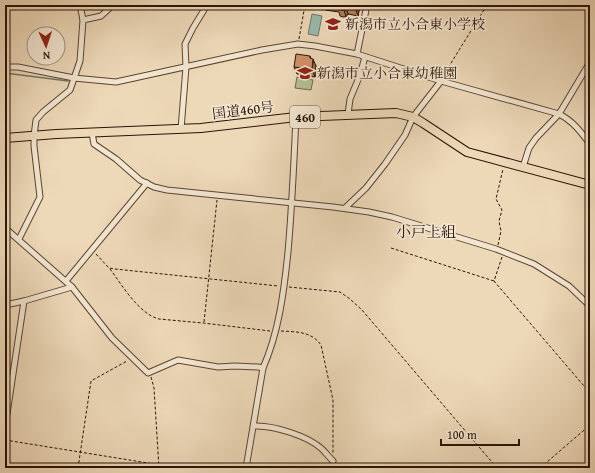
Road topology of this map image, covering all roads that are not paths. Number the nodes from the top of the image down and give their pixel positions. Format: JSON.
{"nodes":[{"id":1,"x":80,"y":5,"type":"edge"},
{"id":2,"x":113,"y":5,"type":"edge"},
{"id":3,"x":207,"y":5,"type":"edge"},
{"id":4,"x":367,"y":5,"type":"edge"},
{"id":5,"x":83,"y":20,"type":"junction"},
{"id":6,"x":357,"y":54,"type":"junction"},
{"id":7,"x":365,"y":57,"type":"junction"},
{"id":8,"x":590,"y":62,"type":"edge"},
{"id":9,"x":5,"y":67,"type":"edge"},
{"id":10,"x":186,"y":67,"type":"junction"},
{"id":11,"x":74,"y":78,"type":"junction"},
{"id":12,"x":441,"y":81,"type":"junction"},
{"id":13,"x":348,"y":114,"type":"junction"},
{"id":14,"x":559,"y":114,"type":"junction"},
{"id":15,"x":296,"y":117,"type":"junction"},
{"id":16,"x":413,"y":118,"type":"junction"},
{"id":17,"x":181,"y":129,"type":"junction"},
{"id":18,"x":92,"y":133,"type":"junction"},
{"id":19,"x":34,"y":136,"type":"junction"},
{"id":20,"x":5,"y":138,"type":"edge"},
{"id":21,"x":590,"y":144,"type":"edge"},
{"id":22,"x":523,"y":167,"type":"junction"},
{"id":23,"x":147,"y":183,"type":"junction"},
{"id":24,"x":590,"y":185,"type":"edge"},
{"id":25,"x":292,"y":202,"type":"junction"},
{"id":26,"x":345,"y":208,"type":"junction"},
{"id":27,"x":5,"y":228,"type":"edge"},
{"id":28,"x":19,"y":239,"type":"junction"},
{"id":29,"x":66,"y":281,"type":"junction"},
{"id":30,"x":72,"y":287,"type":"junction"},
{"id":31,"x":24,"y":301,"type":"junction"},
{"id":32,"x":5,"y":305,"type":"edge"},
{"id":33,"x":590,"y":306,"type":"edge"},
{"id":34,"x":263,"y":368,"type":"junction"},
{"id":35,"x":8,"y":394,"type":"edge"},
{"id":36,"x":254,"y":426,"type":"junction"},
{"id":37,"x":5,"y":427,"type":"edge"},
{"id":38,"x":333,"y":461,"type":"road end"},
{"id":39,"x":246,"y":468,"type":"edge"}],
"edges":[{"from":1,"to":5,"type":"street"},
{"from":2,"to":5,"type":"street"},
{"from":3,"to":10,"type":"street"},
{"from":4,"to":6,"type":"street"},
{"from":5,"to":11,"type":"street"},
{"from":6,"to":7,"type":"street"},
{"from":6,"to":10,"type":"street"},
{"from":7,"to":12,"type":"street"},
{"from":7,"to":13,"type":"street"},
{"from":8,"to":14,"type":"street"},
{"from":9,"to":11,"type":"street"},
{"from":10,"to":11,"type":"street"},
{"from":10,"to":17,"type":"street"},
{"from":11,"to":19,"type":"street"},
{"from":12,"to":14,"type":"street"},
{"from":12,"to":16,"type":"street"},
{"from":13,"to":15,"type":"highway","name":"国道460号","number":"460"},
{"from":13,"to":16,"type":"highway","name":"国道460号","number":"460"},
{"from":14,"to":21,"type":"street"},
{"from":14,"to":22,"type":"street"},
{"from":15,"to":17,"type":"highway","name":"国道460号","number":"460"},
{"from":15,"to":25,"type":"street"},
{"from":16,"to":22,"type":"highway","name":"国道460号","number":"460"},
{"from":16,"to":26,"type":"street"},
{"from":17,"to":18,"type":"highway","name":"国道460号","number":"460"},
{"from":18,"to":19,"type":"highway","name":"国道460号","number":"460"},
{"from":18,"to":23,"type":"street"},
{"from":19,"to":20,"type":"highway","name":"国道460号","number":"460"},
{"from":19,"to":28,"type":"street"},
{"from":22,"to":24,"type":"highway","name":"国道460号","number":"460"},
{"from":23,"to":25,"type":"street"},
{"from":23,"to":29,"type":"street"},
{"from":25,"to":26,"type":"street"},
{"from":25,"to":34,"type":"street"},
{"from":26,"to":33,"type":"street"},
{"from":27,"to":28,"type":"street"},
{"from":28,"to":29,"type":"street"},
{"from":29,"to":30,"type":"street"},
{"from":30,"to":31,"type":"street"},
{"from":30,"to":34,"type":"street"},
{"from":31,"to":32,"type":"street"},
{"from":31,"to":35,"type":"street"},
{"from":34,"to":36,"type":"street"},
{"from":35,"to":37,"type":"street"},
{"from":36,"to":38,"type":"street"},
{"from":36,"to":39,"type":"street"}]}
